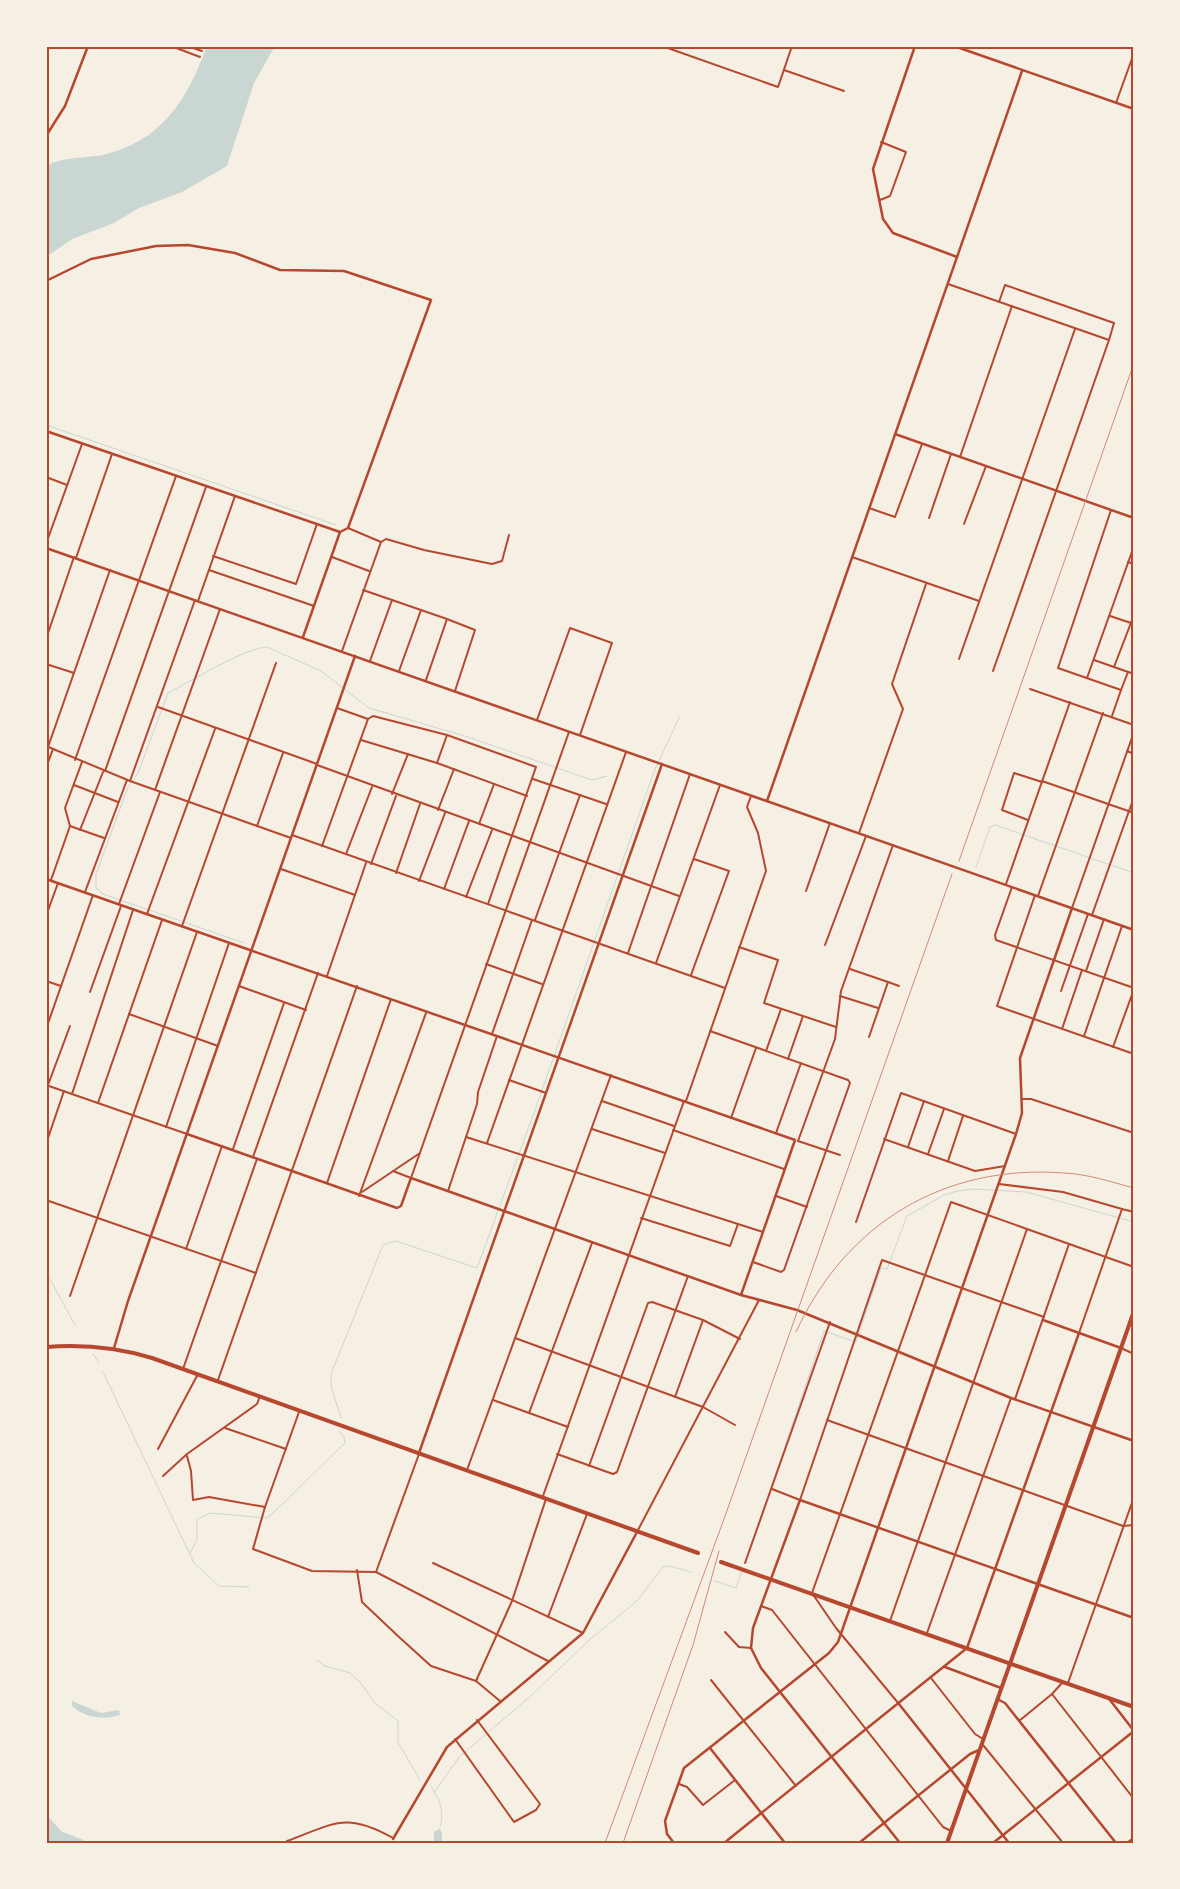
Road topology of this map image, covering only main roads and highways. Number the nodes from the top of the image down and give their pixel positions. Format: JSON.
{"nodes":[{"id":1,"x":1134,"y":1311,"type":"edge"},
{"id":2,"x":46,"y":1347,"type":"edge"},
{"id":3,"x":698,"y":1554,"type":"dead end"},
{"id":4,"x":721,"y":1562,"type":"dead end"},
{"id":5,"x":1010,"y":1663,"type":"junction"},
{"id":6,"x":1134,"y":1707,"type":"edge"},
{"id":7,"x":947,"y":1843,"type":"edge"}],
"edges":[{"from":1,"to":5,"type":"highway"},
{"from":2,"to":3,"type":"highway"},
{"from":4,"to":5,"type":"highway"},
{"from":5,"to":6,"type":"highway"},
{"from":5,"to":7,"type":"highway"}]}
